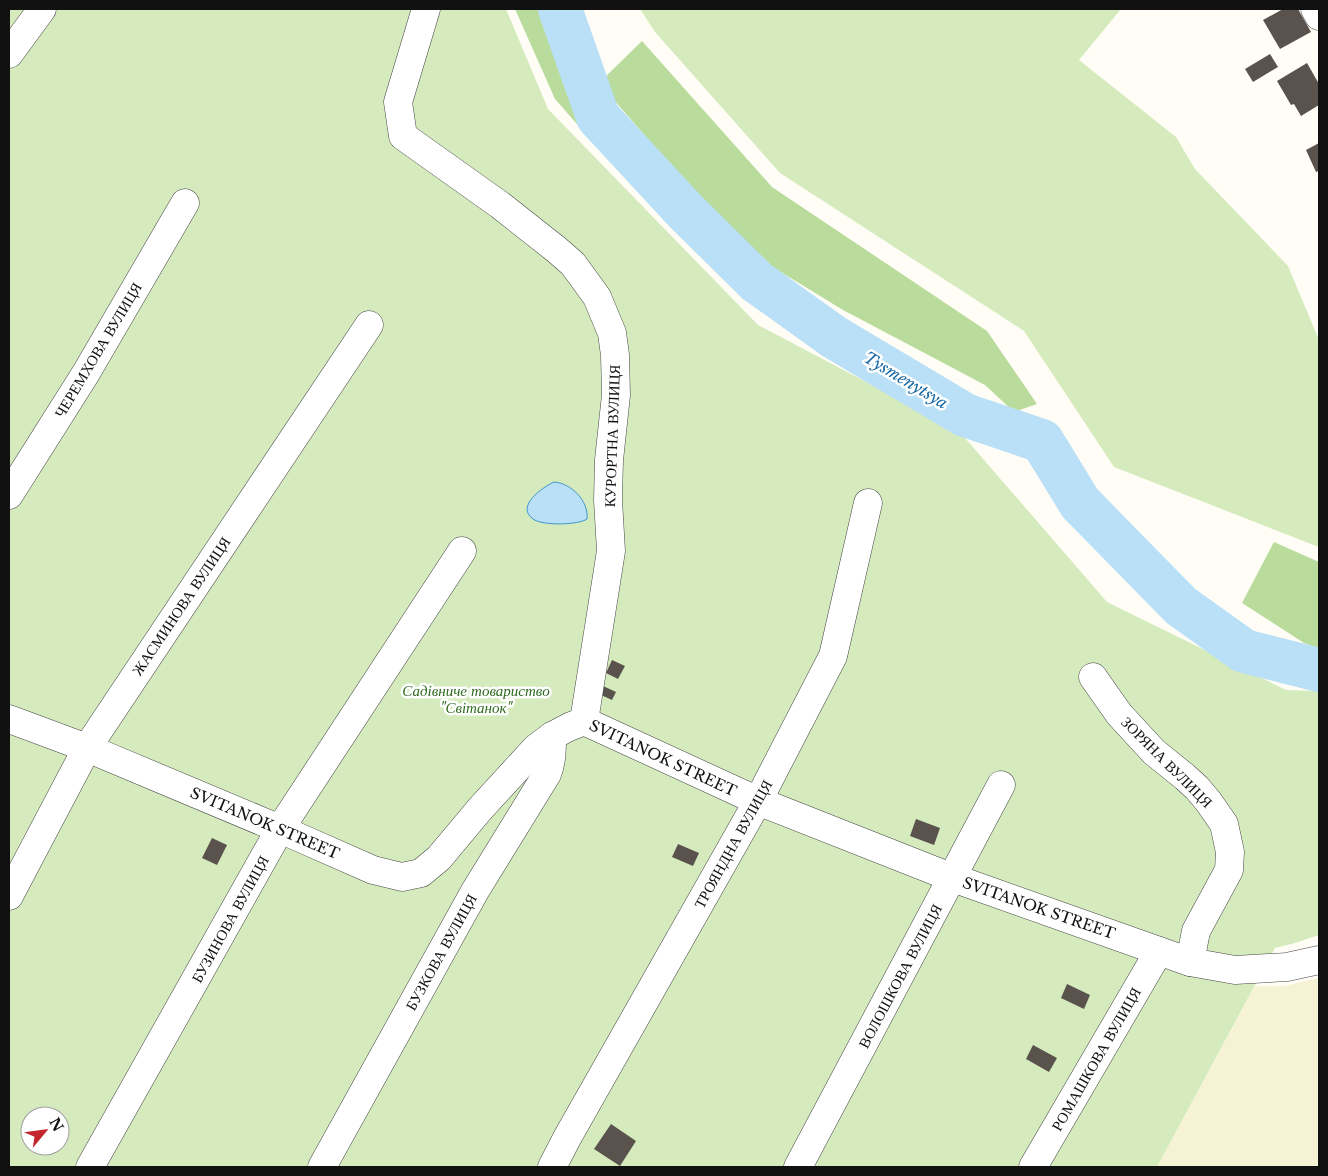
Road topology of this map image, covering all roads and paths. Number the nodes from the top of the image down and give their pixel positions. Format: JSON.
{"nodes":[{"id":1,"x":42,"y":9,"type":"edge"},
{"id":2,"x":426,"y":9,"type":"edge"},
{"id":3,"x":1315,"y":9,"type":"edge"},
{"id":4,"x":1319,"y":16,"type":"edge"},
{"id":5,"x":9,"y":54,"type":"edge"},
{"id":6,"x":185,"y":203,"type":"dead end"},
{"id":7,"x":369,"y":325,"type":"dead end"},
{"id":8,"x":9,"y":495,"type":"edge"},
{"id":9,"x":868,"y":503,"type":"dead end"},
{"id":10,"x":462,"y":551,"type":"dead end"},
{"id":11,"x":1093,"y":677,"type":"dead end"},
{"id":12,"x":9,"y":719,"type":"edge"},
{"id":13,"x":584,"y":721,"type":"junction"},
{"id":14,"x":552,"y":736,"type":"junction"},
{"id":15,"x":87,"y":748,"type":"junction"},
{"id":16,"x":1002,"y":785,"type":"dead end"},
{"id":17,"x":758,"y":801,"type":"junction"},
{"id":18,"x":280,"y":829,"type":"junction"},
{"id":19,"x":952,"y":878,"type":"junction"},
{"id":20,"x":9,"y":896,"type":"edge"},
{"id":21,"x":1159,"y":951,"type":"junction"},
{"id":22,"x":1319,"y":955,"type":"edge"},
{"id":23,"x":1319,"y":960,"type":"edge"},
{"id":24,"x":1190,"y":962,"type":"junction"},
{"id":25,"x":1287,"y":967,"type":"junction"},
{"id":26,"x":90,"y":1167,"type":"edge"},
{"id":27,"x":322,"y":1167,"type":"edge"},
{"id":28,"x":552,"y":1167,"type":"edge"},
{"id":29,"x":798,"y":1167,"type":"edge"},
{"id":30,"x":1034,"y":1167,"type":"edge"}],
"edges":[{"from":1,"to":5,"type":"street"},
{"from":2,"to":13,"type":"street","name":"КУРОРТНА ВУЛИЦЯ"},
{"from":3,"to":4,"type":"street"},
{"from":6,"to":8,"type":"street","name":"ЧЕРЕМХОВА ВУЛИЦЯ"},
{"from":7,"to":15,"type":"street","name":"ЖАСМИНОВА ВУЛИЦЯ"},
{"from":9,"to":17,"type":"street","name":"ТРОЯНДНА ВУЛИЦЯ"},
{"from":10,"to":18,"type":"street","name":"БУЗИНОВА ВУЛИЦЯ"},
{"from":11,"to":24,"type":"street","name":"ЗОРЯНА ВУЛИЦЯ"},
{"from":12,"to":15,"type":"street","name":"SVITANOK STREET"},
{"from":13,"to":14,"type":"street","name":"SVITANOK STREET"},
{"from":13,"to":17,"type":"street","name":"SVITANOK STREET"},
{"from":14,"to":18,"type":"street","name":"SVITANOK STREET"},
{"from":14,"to":27,"type":"street","name":"БУЗКОВА ВУЛИЦЯ"},
{"from":15,"to":18,"type":"street","name":"SVITANOK STREET"},
{"from":15,"to":20,"type":"street","name":"ЖАСМИНОВА ВУЛИЦЯ"},
{"from":16,"to":19,"type":"street","name":"ВОЛОШКОВА ВУЛИЦЯ"},
{"from":17,"to":19,"type":"street","name":"SVITANOK STREET"},
{"from":17,"to":28,"type":"street","name":"ТРОЯНДНА ВУЛИЦЯ"},
{"from":18,"to":26,"type":"street","name":"БУЗИНОВА ВУЛИЦЯ"},
{"from":19,"to":21,"type":"street","name":"SVITANOK STREET"},
{"from":19,"to":29,"type":"street","name":"ВОЛОШКОВА ВУЛИЦЯ"},
{"from":21,"to":24,"type":"street","name":"SVITANOK STREET"},
{"from":21,"to":30,"type":"street","name":"РОМАШКОВА ВУЛИЦЯ"},
{"from":22,"to":25,"type":"street"},
{"from":23,"to":25,"type":"street","name":"SVITANOK STREET"},
{"from":24,"to":25,"type":"street","name":"SVITANOK STREET"}]}
